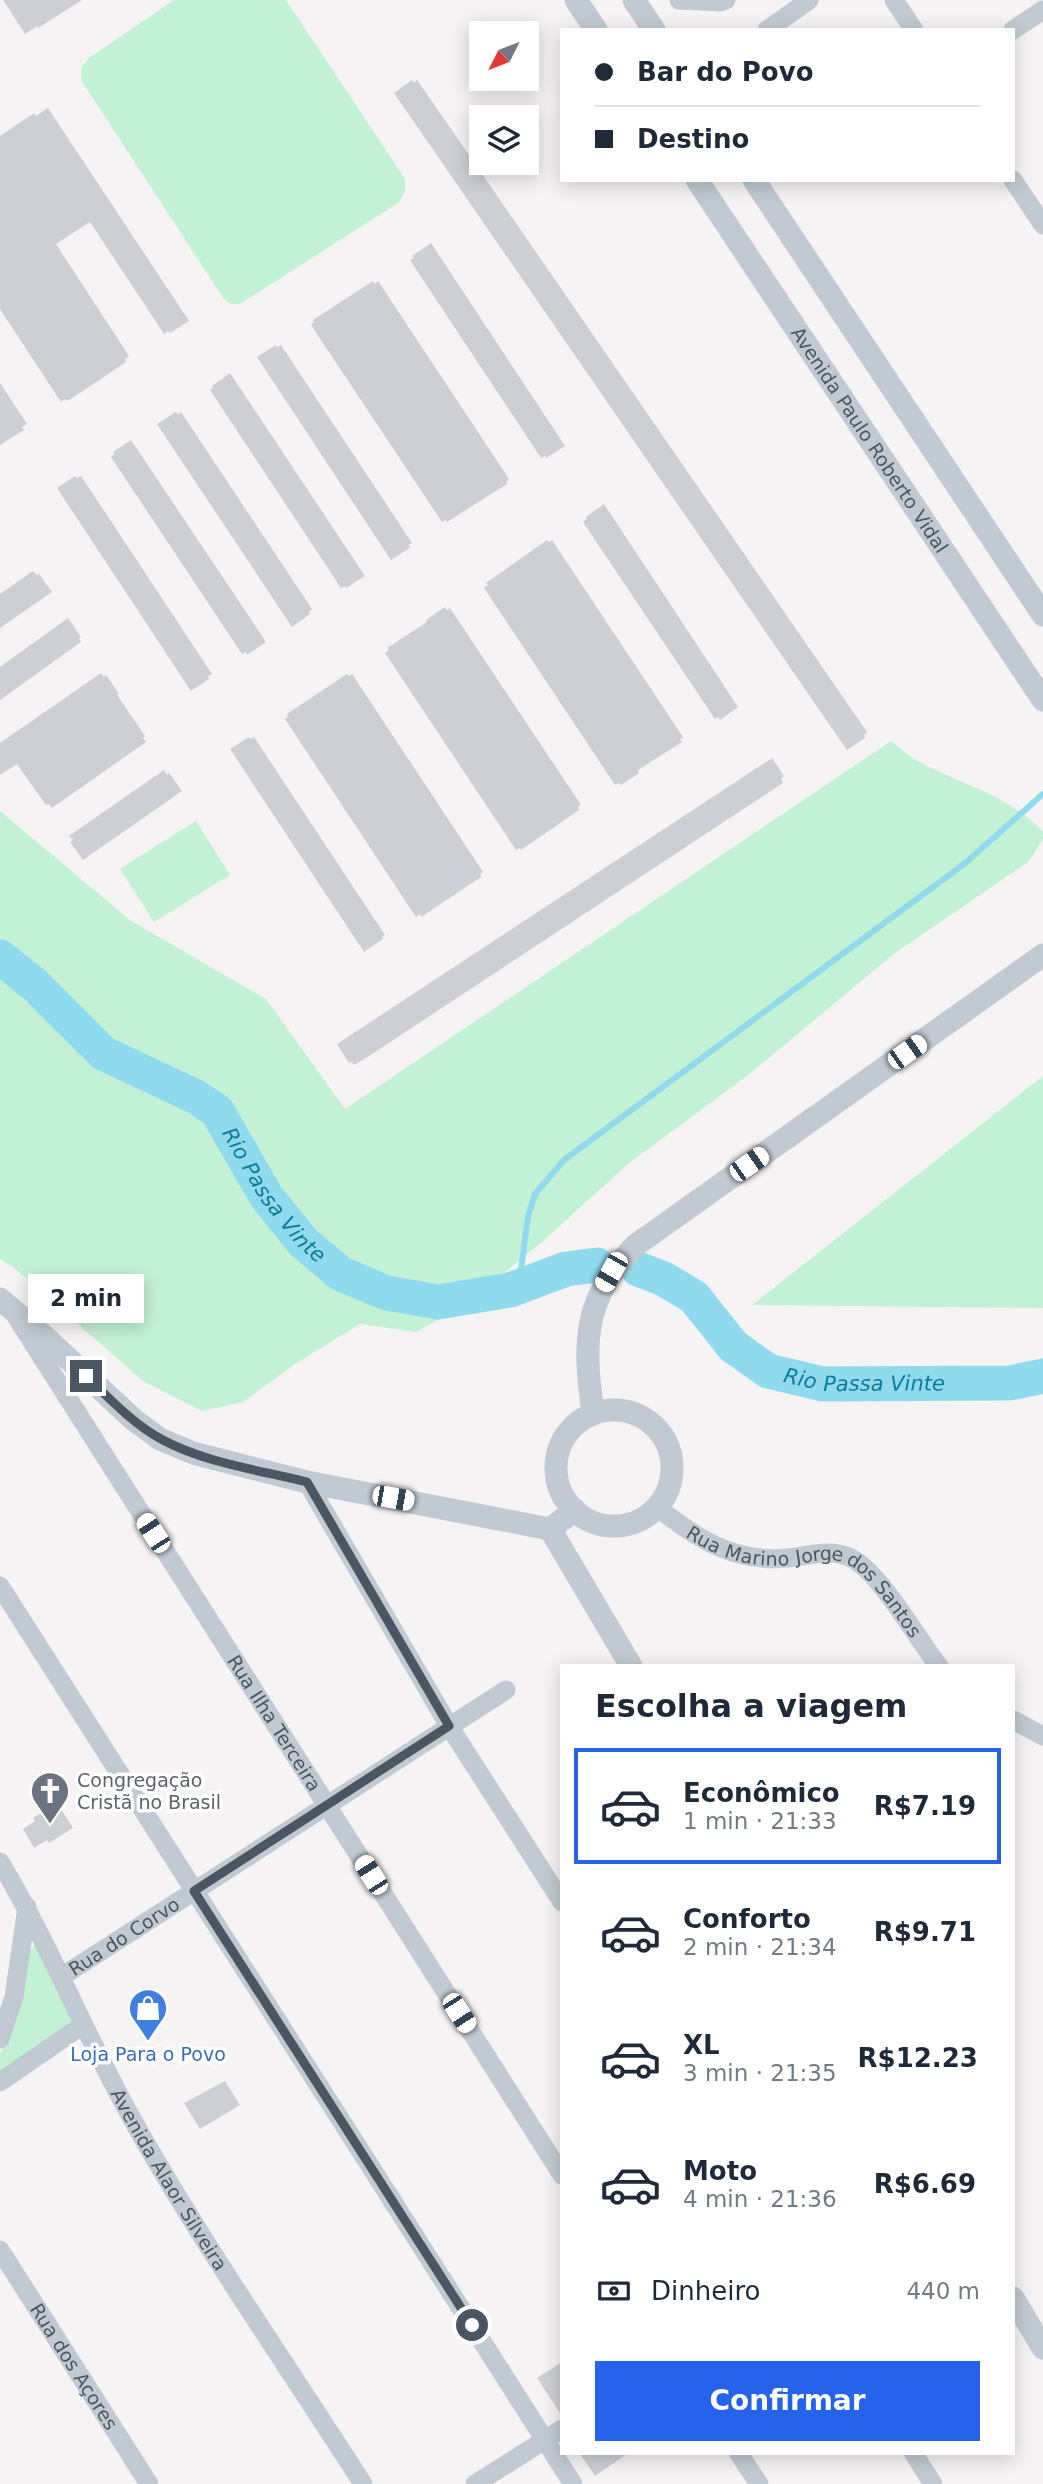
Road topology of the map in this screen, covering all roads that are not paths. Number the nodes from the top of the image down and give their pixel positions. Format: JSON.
{"nodes":[{"id":1,"x":576,"y":0,"type":"edge"},
{"id":2,"x":634,"y":0,"type":"edge"},
{"id":3,"x":679,"y":0,"type":"edge"},
{"id":4,"x":726,"y":0,"type":"edge"},
{"id":5,"x":808,"y":0,"type":"edge"},
{"id":6,"x":894,"y":0,"type":"edge"},
{"id":7,"x":1043,"y":10,"type":"edge"},
{"id":8,"x":595,"y":28,"type":"edge"},
{"id":9,"x":653,"y":28,"type":"edge"},
{"id":10,"x":770,"y":28,"type":"edge"},
{"id":11,"x":913,"y":28,"type":"edge"},
{"id":12,"x":1015,"y":29,"type":"edge"},
{"id":13,"x":1015,"y":181,"type":"edge"},
{"id":14,"x":698,"y":182,"type":"edge"},
{"id":15,"x":755,"y":182,"type":"edge"},
{"id":16,"x":1035,"y":196,"type":"edge"},
{"id":17,"x":1043,"y":225,"type":"edge"},
{"id":18,"x":1043,"y":615,"type":"edge"},
{"id":19,"x":1011,"y":652,"type":"junction"},
{"id":20,"x":1043,"y":677,"type":"edge"},
{"id":21,"x":1043,"y":700,"type":"edge"},
{"id":22,"x":1043,"y":955,"type":"edge"},
{"id":23,"x":3,"y":1305,"type":"edge"},
{"id":24,"x":593,"y":1413,"type":"junction"},
{"id":25,"x":307,"y":1482,"type":"junction"},
{"id":26,"x":657,"y":1507,"type":"junction"},
{"id":27,"x":575,"y":1510,"type":"junction"},
{"id":28,"x":550,"y":1529,"type":"junction"},
{"id":29,"x":0,"y":1586,"type":"edge"},
{"id":30,"x":630,"y":1664,"type":"edge"},
{"id":31,"x":938,"y":1664,"type":"edge"},
{"id":32,"x":506,"y":1690,"type":"dead end"},
{"id":33,"x":1015,"y":1721,"type":"edge"},
{"id":34,"x":449,"y":1726,"type":"junction"},
{"id":35,"x":1043,"y":1736,"type":"edge"},
{"id":36,"x":327,"y":1805,"type":"junction"},
{"id":37,"x":0,"y":1862,"type":"edge"},
{"id":38,"x":194,"y":1891,"type":"junction"},
{"id":39,"x":560,"y":1899,"type":"edge"},
{"id":40,"x":27,"y":1907,"type":"junction"},
{"id":41,"x":61,"y":1977,"type":"junction"},
{"id":42,"x":83,"y":2025,"type":"junction"},
{"id":43,"x":0,"y":2039,"type":"edge"},
{"id":44,"x":0,"y":2082,"type":"edge"},
{"id":45,"x":560,"y":2172,"type":"edge"},
{"id":46,"x":0,"y":2250,"type":"edge"},
{"id":47,"x":1015,"y":2301,"type":"edge"},
{"id":48,"x":1043,"y":2348,"type":"edge"},
{"id":49,"x":560,"y":2430,"type":"edge"},
{"id":50,"x":545,"y":2440,"type":"junction"},
{"id":51,"x":740,"y":2455,"type":"edge"},
{"id":52,"x":915,"y":2455,"type":"edge"},
{"id":53,"x":149,"y":2484,"type":"edge"},
{"id":54,"x":363,"y":2484,"type":"edge"},
{"id":55,"x":475,"y":2484,"type":"edge"},
{"id":56,"x":573,"y":2484,"type":"edge"},
{"id":57,"x":759,"y":2484,"type":"edge"},
{"id":58,"x":933,"y":2484,"type":"edge"}],
"edges":[{"from":1,"to":8,"type":"street"},
{"from":2,"to":9,"type":"street"},
{"from":3,"to":4,"type":"street"},
{"from":5,"to":10,"type":"street"},
{"from":6,"to":11,"type":"street"},
{"from":7,"to":12,"type":"street"},
{"from":13,"to":16,"type":"street"},
{"from":14,"to":19,"type":"street","name":"Avenida Paulo Roberto Vidal"},
{"from":15,"to":18,"type":"street"},
{"from":16,"to":17,"type":"street"},
{"from":19,"to":20,"type":"street"},
{"from":19,"to":21,"type":"street","name":"Avenida Paulo Roberto Vidal"},
{"from":22,"to":24,"type":"street"},
{"from":23,"to":25,"type":"street"},
{"from":23,"to":36,"type":"street","name":"Rua Ilha Terceira"},
{"from":24,"to":26,"type":"street"},
{"from":24,"to":27,"type":"street"},
{"from":25,"to":28,"type":"street"},
{"from":25,"to":34,"type":"street"},
{"from":26,"to":27,"type":"street"},
{"from":26,"to":31,"type":"street","name":"Rua Marino Jorge dos Santos"},
{"from":27,"to":28,"type":"street"},
{"from":28,"to":30,"type":"street"},
{"from":29,"to":38,"type":"street"},
{"from":32,"to":34,"type":"street","name":"Rua do Corvo"},
{"from":33,"to":35,"type":"street"},
{"from":34,"to":36,"type":"street","name":"Rua do Corvo"},
{"from":34,"to":39,"type":"street"},
{"from":36,"to":38,"type":"street","name":"Rua do Corvo"},
{"from":36,"to":45,"type":"street","name":"Rua Ilha Terceira"},
{"from":37,"to":40,"type":"street","name":"Avenida Alaor Silveira"},
{"from":38,"to":41,"type":"street","name":"Rua do Corvo"},
{"from":38,"to":50,"type":"street"},
{"from":40,"to":41,"type":"street","name":"Avenida Alaor Silveira"},
{"from":40,"to":43,"type":"street"},
{"from":41,"to":42,"type":"street","name":"Avenida Alaor Silveira"},
{"from":42,"to":44,"type":"street"},
{"from":42,"to":54,"type":"street","name":"Avenida Alaor Silveira"},
{"from":46,"to":53,"type":"street","name":"Rua dos Açores"},
{"from":47,"to":48,"type":"street"},
{"from":49,"to":50,"type":"street"},
{"from":50,"to":55,"type":"street"},
{"from":50,"to":56,"type":"street"},
{"from":51,"to":57,"type":"street"},
{"from":52,"to":58,"type":"street"}]}
